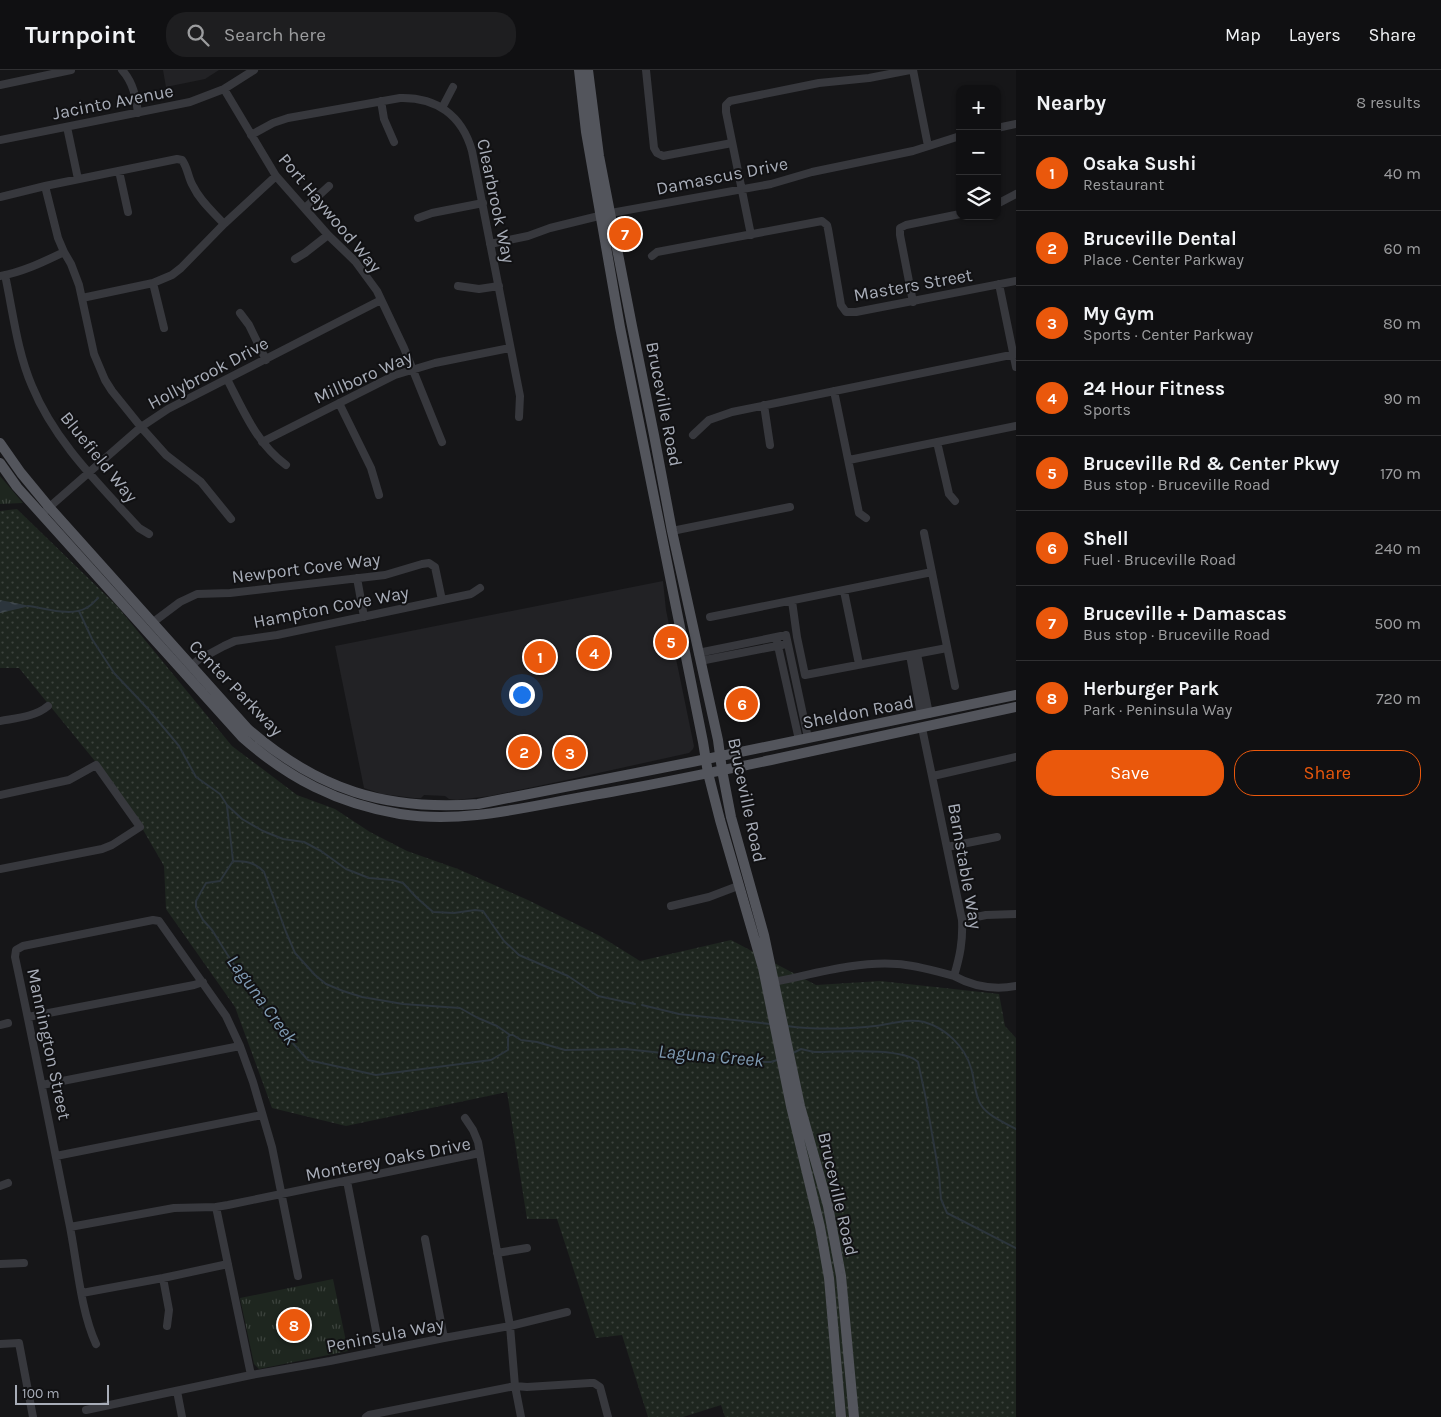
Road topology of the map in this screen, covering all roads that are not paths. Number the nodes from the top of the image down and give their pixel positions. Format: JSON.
{"nodes":[{"id":1,"x":71,"y":70,"type":"edge"},
{"id":2,"x":122,"y":70,"type":"edge"},
{"id":3,"x":254,"y":70,"type":"edge"},
{"id":4,"x":579,"y":70,"type":"edge"},
{"id":5,"x":588,"y":70,"type":"edge"},
{"id":6,"x":646,"y":70,"type":"edge"},
{"id":7,"x":911,"y":70,"type":"edge"},
{"id":8,"x":0,"y":85,"type":"edge"},
{"id":9,"x":453,"y":87,"type":"dead end"},
{"id":10,"x":224,"y":89,"type":"junction"},
{"id":11,"x":381,"y":101,"type":"junction"},
{"id":12,"x":442,"y":108,"type":"junction"},
{"id":13,"x":138,"y":113,"type":"junction"},
{"id":14,"x":1016,"y":124,"type":"edge"},
{"id":15,"x":67,"y":127,"type":"junction"},
{"id":16,"x":1001,"y":127,"type":"edge"},
{"id":17,"x":251,"y":135,"type":"junction"},
{"id":18,"x":956,"y":137,"type":"edge"},
{"id":19,"x":0,"y":140,"type":"edge"},
{"id":20,"x":394,"y":142,"type":"dead end"},
{"id":21,"x":732,"y":143,"type":"junction"},
{"id":22,"x":928,"y":146,"type":"junction"},
{"id":23,"x":119,"y":171,"type":"junction"},
{"id":24,"x":276,"y":176,"type":"junction"},
{"id":25,"x":78,"y":179,"type":"junction"},
{"id":26,"x":45,"y":186,"type":"junction"},
{"id":27,"x":329,"y":186,"type":"dead end"},
{"id":28,"x":742,"y":189,"type":"junction"},
{"id":29,"x":1016,"y":194,"type":"edge"},
{"id":30,"x":0,"y":197,"type":"edge"},
{"id":31,"x":1001,"y":202,"type":"edge"},
{"id":32,"x":482,"y":204,"type":"junction"},
{"id":33,"x":305,"y":208,"type":"junction"},
{"id":34,"x":128,"y":212,"type":"dead end"},
{"id":35,"x":606,"y":215,"type":"junction"},
{"id":36,"x":956,"y":215,"type":"edge"},
{"id":37,"x":418,"y":218,"type":"dead end"},
{"id":38,"x":224,"y":224,"type":"junction"},
{"id":39,"x":328,"y":235,"type":"junction"},
{"id":40,"x":751,"y":235,"type":"junction"},
{"id":41,"x":490,"y":244,"type":"junction"},
{"id":42,"x":64,"y":252,"type":"junction"},
{"id":43,"x":652,"y":256,"type":"dead end"},
{"id":44,"x":295,"y":259,"type":"dead end"},
{"id":45,"x":3,"y":276,"type":"edge"},
{"id":46,"x":1016,"y":281,"type":"edge"},
{"id":47,"x":153,"y":283,"type":"junction"},
{"id":48,"x":999,"y":284,"type":"junction"},
{"id":49,"x":458,"y":286,"type":"dead end"},
{"id":50,"x":499,"y":286,"type":"junction"},
{"id":51,"x":82,"y":298,"type":"junction"},
{"id":52,"x":381,"y":300,"type":"junction"},
{"id":53,"x":913,"y":302,"type":"junction"},
{"id":54,"x":240,"y":313,"type":"dead end"},
{"id":55,"x":164,"y":328,"type":"dead end"},
{"id":56,"x":510,"y":348,"type":"junction"},
{"id":57,"x":1015,"y":354,"type":"edge"},
{"id":58,"x":266,"y":360,"type":"junction"},
{"id":59,"x":1016,"y":368,"type":"edge"},
{"id":60,"x":413,"y":369,"type":"junction"},
{"id":61,"x":227,"y":379,"type":"junction"},
{"id":62,"x":834,"y":391,"type":"junction"},
{"id":63,"x":339,"y":403,"type":"junction"},
{"id":64,"x":764,"y":405,"type":"junction"},
{"id":65,"x":519,"y":417,"type":"dead end"},
{"id":66,"x":1016,"y":426,"type":"edge"},
{"id":67,"x":140,"y":427,"type":"junction"},
{"id":68,"x":694,"y":435,"type":"dead end"},
{"id":69,"x":262,"y":442,"type":"junction"},
{"id":70,"x":442,"y":442,"type":"dead end"},
{"id":71,"x":937,"y":442,"type":"junction"},
{"id":72,"x":0,"y":444,"type":"edge"},
{"id":73,"x":770,"y":445,"type":"dead end"},
{"id":74,"x":848,"y":460,"type":"junction"},
{"id":75,"x":0,"y":463,"type":"edge"},
{"id":76,"x":286,"y":465,"type":"dead end"},
{"id":77,"x":88,"y":472,"type":"junction"},
{"id":78,"x":379,"y":495,"type":"dead end"},
{"id":79,"x":956,"y":501,"type":"dead end"},
{"id":80,"x":790,"y":507,"type":"dead end"},
{"id":81,"x":45,"y":510,"type":"junction"},
{"id":82,"x":866,"y":518,"type":"dead end"},
{"id":83,"x":231,"y":519,"type":"dead end"},
{"id":84,"x":672,"y":531,"type":"junction"},
{"id":85,"x":924,"y":532,"type":"dead end"},
{"id":86,"x":150,"y":534,"type":"dead end"},
{"id":87,"x":932,"y":572,"type":"junction"},
{"id":88,"x":357,"y":578,"type":"junction"},
{"id":89,"x":672,"y":586,"type":"junction"},
{"id":90,"x":480,"y":588,"type":"dead end"},
{"id":91,"x":844,"y":591,"type":"junction"},
{"id":92,"x":442,"y":600,"type":"junction"},
{"id":93,"x":792,"y":601,"type":"junction"},
{"id":94,"x":364,"y":617,"type":"junction"},
{"id":95,"x":710,"y":617,"type":"dead end"},
{"id":96,"x":152,"y":623,"type":"junction"},
{"id":97,"x":776,"y":637,"type":"junction"},
{"id":98,"x":797,"y":637,"type":"junction"},
{"id":99,"x":787,"y":639,"type":"junction"},
{"id":100,"x":695,"y":641,"type":"junction"},
{"id":101,"x":778,"y":646,"type":"junction"},
{"id":102,"x":947,"y":648,"type":"junction"},
{"id":103,"x":913,"y":655,"type":"junction"},
{"id":104,"x":699,"y":657,"type":"junction"},
{"id":105,"x":859,"y":664,"type":"junction"},
{"id":106,"x":191,"y":666,"type":"junction"},
{"id":107,"x":955,"y":686,"type":"dead end"},
{"id":108,"x":1016,"y":695,"type":"edge"},
{"id":109,"x":48,"y":706,"type":"dead end"},
{"id":110,"x":1016,"y":707,"type":"edge"},
{"id":111,"x":925,"y":715,"type":"junction"},
{"id":112,"x":0,"y":721,"type":"edge"},
{"id":113,"x":922,"y":728,"type":"junction"},
{"id":114,"x":804,"y":739,"type":"junction"},
{"id":115,"x":720,"y":756,"type":"junction"},
{"id":116,"x":1016,"y":757,"type":"edge"},
{"id":117,"x":706,"y":759,"type":"junction"},
{"id":118,"x":722,"y":770,"type":"junction"},
{"id":119,"x":708,"y":773,"type":"junction"},
{"id":120,"x":933,"y":776,"type":"junction"},
{"id":121,"x":561,"y":788,"type":"junction"},
{"id":122,"x":0,"y":795,"type":"edge"},
{"id":123,"x":431,"y":805,"type":"junction"},
{"id":124,"x":442,"y":806,"type":"junction"},
{"id":125,"x":522,"y":808,"type":"junction"},
{"id":126,"x":437,"y":817,"type":"junction"},
{"id":127,"x":997,"y":837,"type":"dead end"},
{"id":128,"x":947,"y":847,"type":"junction"},
{"id":129,"x":0,"y":869,"type":"edge"},
{"id":130,"x":738,"y":886,"type":"junction"},
{"id":131,"x":671,"y":906,"type":"dead end"},
{"id":132,"x":1016,"y":914,"type":"edge"},
{"id":133,"x":962,"y":920,"type":"junction"},
{"id":134,"x":954,"y":976,"type":"junction"},
{"id":135,"x":203,"y":982,"type":"junction"},
{"id":136,"x":774,"y":982,"type":"junction"},
{"id":137,"x":1016,"y":986,"type":"edge"},
{"id":138,"x":774,"y":1001,"type":"junction"},
{"id":139,"x":28,"y":1017,"type":"junction"},
{"id":140,"x":240,"y":1046,"type":"junction"},
{"id":141,"x":787,"y":1066,"type":"junction"},
{"id":142,"x":42,"y":1085,"type":"junction"},
{"id":143,"x":262,"y":1115,"type":"junction"},
{"id":144,"x":465,"y":1118,"type":"dead end"},
{"id":145,"x":480,"y":1153,"type":"junction"},
{"id":146,"x":56,"y":1156,"type":"junction"},
{"id":147,"x":347,"y":1181,"type":"junction"},
{"id":148,"x":8,"y":1182,"type":"dead end"},
{"id":149,"x":0,"y":1186,"type":"edge"},
{"id":150,"x":281,"y":1195,"type":"junction"},
{"id":151,"x":216,"y":1207,"type":"junction"},
{"id":152,"x":70,"y":1227,"type":"junction"},
{"id":153,"x":425,"y":1239,"type":"dead end"},
{"id":154,"x":527,"y":1248,"type":"dead end"},
{"id":155,"x":497,"y":1254,"type":"junction"},
{"id":156,"x":24,"y":1263,"type":"dead end"},
{"id":157,"x":0,"y":1264,"type":"edge"},
{"id":158,"x":228,"y":1264,"type":"junction"},
{"id":159,"x":298,"y":1276,"type":"dead end"},
{"id":160,"x":163,"y":1278,"type":"junction"},
{"id":161,"x":82,"y":1293,"type":"junction"},
{"id":162,"x":566,"y":1312,"type":"dead end"},
{"id":163,"x":167,"y":1326,"type":"dead end"},
{"id":164,"x":510,"y":1326,"type":"junction"},
{"id":165,"x":444,"y":1338,"type":"junction"},
{"id":166,"x":0,"y":1344,"type":"edge"},
{"id":167,"x":96,"y":1344,"type":"dead end"},
{"id":168,"x":380,"y":1351,"type":"junction"},
{"id":169,"x":251,"y":1375,"type":"junction"},
{"id":170,"x":515,"y":1386,"type":"junction"},
{"id":171,"x":177,"y":1391,"type":"junction"},
{"id":172,"x":86,"y":1410,"type":"dead end"},
{"id":173,"x":33,"y":1417,"type":"edge"},
{"id":174,"x":182,"y":1417,"type":"edge"},
{"id":175,"x":366,"y":1417,"type":"edge"},
{"id":176,"x":522,"y":1417,"type":"edge"},
{"id":177,"x":608,"y":1417,"type":"edge"},
{"id":178,"x":841,"y":1417,"type":"edge"},
{"id":179,"x":854,"y":1417,"type":"edge"}],
"edges":[{"from":1,"to":8,"type":"street"},
{"from":2,"to":13,"type":"street"},
{"from":3,"to":10,"type":"street","name":"Jacinto Avenue"},
{"from":4,"to":35,"type":"main road","name":"Bruceville Road"},
{"from":5,"to":35,"type":"main road","name":"Bruceville Road"},
{"from":6,"to":21,"type":"street"},
{"from":7,"to":21,"type":"street"},
{"from":7,"to":22,"type":"street"},
{"from":9,"to":12,"type":"street"},
{"from":10,"to":13,"type":"street","name":"Jacinto Avenue"},
{"from":10,"to":17,"type":"street","name":"Port Haywood Way"},
{"from":11,"to":12,"type":"street","name":"Clearbrook Way"},
{"from":11,"to":17,"type":"street","name":"Clearbrook Way"},
{"from":11,"to":20,"type":"street"},
{"from":12,"to":32,"type":"street","name":"Clearbrook Way"},
{"from":13,"to":15,"type":"street","name":"Jacinto Avenue"},
{"from":14,"to":16,"type":"street"},
{"from":15,"to":19,"type":"street","name":"Jacinto Avenue"},
{"from":15,"to":25,"type":"street"},
{"from":17,"to":24,"type":"street","name":"Port Haywood Way"},
{"from":18,"to":22,"type":"street","name":"Damascus Drive"},
{"from":21,"to":28,"type":"street"},
{"from":22,"to":28,"type":"street","name":"Damascus Drive"},
{"from":23,"to":25,"type":"street"},
{"from":23,"to":34,"type":"street"},
{"from":23,"to":38,"type":"street"},
{"from":24,"to":33,"type":"street","name":"Port Haywood Way"},
{"from":24,"to":38,"type":"street"},
{"from":25,"to":26,"type":"street"},
{"from":26,"to":30,"type":"street"},
{"from":26,"to":42,"type":"street"},
{"from":27,"to":33,"type":"street"},
{"from":28,"to":35,"type":"street","name":"Damascus Drive"},
{"from":28,"to":40,"type":"street"},
{"from":29,"to":31,"type":"street"},
{"from":32,"to":37,"type":"street"},
{"from":32,"to":41,"type":"street","name":"Clearbrook Way"},
{"from":33,"to":39,"type":"street","name":"Port Haywood Way"},
{"from":35,"to":41,"type":"street","name":"Damascus Drive"},
{"from":35,"to":84,"type":"main road","name":"Bruceville Road"},
{"from":35,"to":89,"type":"main road","name":"Bruceville Road"},
{"from":36,"to":53,"type":"street"},
{"from":38,"to":47,"type":"street"},
{"from":39,"to":44,"type":"street"},
{"from":39,"to":52,"type":"street","name":"Port Haywood Way"},
{"from":40,"to":43,"type":"street","name":"Masters Street"},
{"from":40,"to":53,"type":"street","name":"Masters Street"},
{"from":41,"to":50,"type":"street","name":"Clearbrook Way"},
{"from":42,"to":45,"type":"street"},
{"from":42,"to":51,"type":"street"},
{"from":45,"to":77,"type":"street","name":"Bluefield Way"},
{"from":46,"to":48,"type":"street","name":"Masters Street"},
{"from":47,"to":51,"type":"street"},
{"from":47,"to":55,"type":"street"},
{"from":48,"to":53,"type":"street","name":"Masters Street"},
{"from":48,"to":57,"type":"street"},
{"from":49,"to":50,"type":"street"},
{"from":50,"to":56,"type":"street","name":"Clearbrook Way"},
{"from":51,"to":67,"type":"street"},
{"from":52,"to":58,"type":"street","name":"Hollybrook Drive"},
{"from":52,"to":60,"type":"street","name":"Port Haywood Way"},
{"from":54,"to":58,"type":"street"},
{"from":56,"to":60,"type":"street","name":"Millboro Way"},
{"from":56,"to":65,"type":"street","name":"Clearbrook Way"},
{"from":57,"to":59,"type":"street"},
{"from":57,"to":62,"type":"street"},
{"from":58,"to":61,"type":"street","name":"Hollybrook Drive"},
{"from":60,"to":63,"type":"street","name":"Millboro Way"},
{"from":60,"to":70,"type":"street","name":"Port Haywood Way"},
{"from":61,"to":67,"type":"street","name":"Hollybrook Drive"},
{"from":61,"to":69,"type":"street"},
{"from":62,"to":64,"type":"street"},
{"from":62,"to":74,"type":"street"},
{"from":63,"to":69,"type":"street","name":"Millboro Way"},
{"from":63,"to":78,"type":"street"},
{"from":64,"to":68,"type":"street"},
{"from":64,"to":73,"type":"street"},
{"from":66,"to":71,"type":"street"},
{"from":67,"to":77,"type":"street","name":"Hollybrook Drive"},
{"from":67,"to":83,"type":"street"},
{"from":69,"to":76,"type":"street"},
{"from":71,"to":74,"type":"street"},
{"from":71,"to":79,"type":"street"},
{"from":72,"to":81,"type":"main road","name":"Center Parkway"},
{"from":74,"to":82,"type":"street"},
{"from":75,"to":81,"type":"main road","name":"Center Parkway"},
{"from":77,"to":81,"type":"street","name":"Hollybrook Drive"},
{"from":77,"to":86,"type":"street","name":"Bluefield Way"},
{"from":80,"to":84,"type":"street"},
{"from":81,"to":96,"type":"main road","name":"Center Parkway"},
{"from":81,"to":126,"type":"main road","name":"Center Parkway"},
{"from":84,"to":100,"type":"main road","name":"Bruceville Road"},
{"from":85,"to":87,"type":"street"},
{"from":87,"to":91,"type":"street"},
{"from":87,"to":102,"type":"street"},
{"from":88,"to":92,"type":"street","name":"Newport Cove Way"},
{"from":88,"to":94,"type":"street"},
{"from":88,"to":96,"type":"street","name":"Newport Cove Way"},
{"from":89,"to":100,"type":"main road"},
{"from":89,"to":117,"type":"main road","name":"Bruceville Road"},
{"from":90,"to":92,"type":"street","name":"Hampton Cove Way"},
{"from":91,"to":93,"type":"street"},
{"from":91,"to":105,"type":"street"},
{"from":92,"to":94,"type":"street","name":"Hampton Cove Way"},
{"from":93,"to":95,"type":"street"},
{"from":93,"to":98,"type":"street"},
{"from":94,"to":106,"type":"street","name":"Hampton Cove Way"},
{"from":96,"to":106,"type":"main road","name":"Center Parkway"},
{"from":97,"to":99,"type":"street"},
{"from":97,"to":101,"type":"street"},
{"from":97,"to":104,"type":"street"},
{"from":98,"to":99,"type":"street"},
{"from":98,"to":105,"type":"street"},
{"from":99,"to":101,"type":"street"},
{"from":99,"to":114,"type":"street"},
{"from":100,"to":104,"type":"main road","name":"Bruceville Road"},
{"from":101,"to":104,"type":"street"},
{"from":101,"to":114,"type":"street"},
{"from":102,"to":103,"type":"street"},
{"from":102,"to":107,"type":"street"},
{"from":103,"to":105,"type":"street"},
{"from":103,"to":111,"type":"street"},
{"from":104,"to":115,"type":"main road","name":"Bruceville Road"},
{"from":106,"to":123,"type":"main road","name":"Center Parkway"},
{"from":108,"to":111,"type":"main road","name":"Sheldon Road"},
{"from":109,"to":112,"type":"street"},
{"from":110,"to":113,"type":"main road","name":"Sheldon Road"},
{"from":111,"to":114,"type":"main road","name":"Sheldon Road"},
{"from":113,"to":118,"type":"main road","name":"Sheldon Road"},
{"from":113,"to":120,"type":"street","name":"Barnstable Way"},
{"from":114,"to":115,"type":"main road","name":"Sheldon Road"},
{"from":115,"to":117,"type":"main road","name":"Sheldon Road"},
{"from":115,"to":118,"type":"main road","name":"Bruceville Road"},
{"from":116,"to":120,"type":"street"},
{"from":117,"to":119,"type":"main road","name":"Bruceville Road"},
{"from":117,"to":121,"type":"main road","name":"Center Parkway"},
{"from":118,"to":119,"type":"main road","name":"Sheldon Road"},
{"from":118,"to":136,"type":"main road","name":"Bruceville Road"},
{"from":119,"to":125,"type":"main road","name":"Center Parkway"},
{"from":119,"to":130,"type":"main road","name":"Bruceville Road"},
{"from":120,"to":128,"type":"street","name":"Barnstable Way"},
{"from":121,"to":124,"type":"main road","name":"Center Parkway"},
{"from":121,"to":125,"type":"main road"},
{"from":122,"to":129,"type":"street"},
{"from":123,"to":124,"type":"main road","name":"Center Parkway"},
{"from":123,"to":126,"type":"street"},
{"from":124,"to":126,"type":"street"},
{"from":125,"to":126,"type":"main road","name":"Center Parkway"},
{"from":127,"to":128,"type":"street"},
{"from":128,"to":133,"type":"street","name":"Barnstable Way"},
{"from":130,"to":131,"type":"street"},
{"from":130,"to":138,"type":"main road","name":"Bruceville Road"},
{"from":132,"to":133,"type":"street"},
{"from":133,"to":134,"type":"street","name":"Barnstable Way"},
{"from":134,"to":136,"type":"street"},
{"from":134,"to":137,"type":"street"},
{"from":135,"to":139,"type":"street"},
{"from":135,"to":139,"type":"street","name":"Mannington Street"},
{"from":135,"to":140,"type":"street","name":"Mannington Street"},
{"from":136,"to":138,"type":"main road","name":"Bruceville Road"},
{"from":138,"to":141,"type":"main road","name":"Bruceville Road"},
{"from":139,"to":142,"type":"street","name":"Mannington Street"},
{"from":140,"to":142,"type":"street"},
{"from":140,"to":143,"type":"street","name":"Mannington Street"},
{"from":141,"to":178,"type":"main road","name":"Bruceville Road"},
{"from":141,"to":179,"type":"main road","name":"Bruceville Road"},
{"from":142,"to":146,"type":"street","name":"Mannington Street"},
{"from":143,"to":146,"type":"street"},
{"from":143,"to":150,"type":"street","name":"Mannington Street"},
{"from":144,"to":145,"type":"street"},
{"from":145,"to":147,"type":"street","name":"Monterey Oaks Drive"},
{"from":145,"to":155,"type":"street","name":"Monterey Oaks Drive"},
{"from":146,"to":152,"type":"street","name":"Mannington Street"},
{"from":147,"to":150,"type":"street","name":"Monterey Oaks Drive"},
{"from":147,"to":168,"type":"street"},
{"from":148,"to":149,"type":"street"},
{"from":150,"to":151,"type":"street","name":"Monterey Oaks Drive"},
{"from":150,"to":159,"type":"street","name":"Mannington Street"},
{"from":151,"to":152,"type":"street","name":"Monterey Oaks Drive"},
{"from":151,"to":158,"type":"street"},
{"from":152,"to":161,"type":"street","name":"Mannington Street"},
{"from":153,"to":165,"type":"street"},
{"from":154,"to":155,"type":"street"},
{"from":155,"to":164,"type":"street","name":"Monterey Oaks Drive"},
{"from":156,"to":157,"type":"street"},
{"from":158,"to":160,"type":"street"},
{"from":158,"to":169,"type":"street"},
{"from":160,"to":161,"type":"street"},
{"from":160,"to":163,"type":"street"},
{"from":161,"to":167,"type":"street","name":"Mannington Street"},
{"from":162,"to":164,"type":"street","name":"Peninsula Way"},
{"from":164,"to":165,"type":"street","name":"Peninsula Way"},
{"from":164,"to":170,"type":"street","name":"Monterey Oaks Drive"},
{"from":165,"to":168,"type":"street","name":"Peninsula Way"},
{"from":166,"to":173,"type":"street"},
{"from":168,"to":169,"type":"street","name":"Peninsula Way"},
{"from":169,"to":171,"type":"street","name":"Peninsula Way"},
{"from":170,"to":175,"type":"street"},
{"from":170,"to":176,"type":"street","name":"Monterey Oaks Drive"},
{"from":170,"to":177,"type":"street"},
{"from":171,"to":172,"type":"street","name":"Peninsula Way"},
{"from":171,"to":174,"type":"street"}]}
